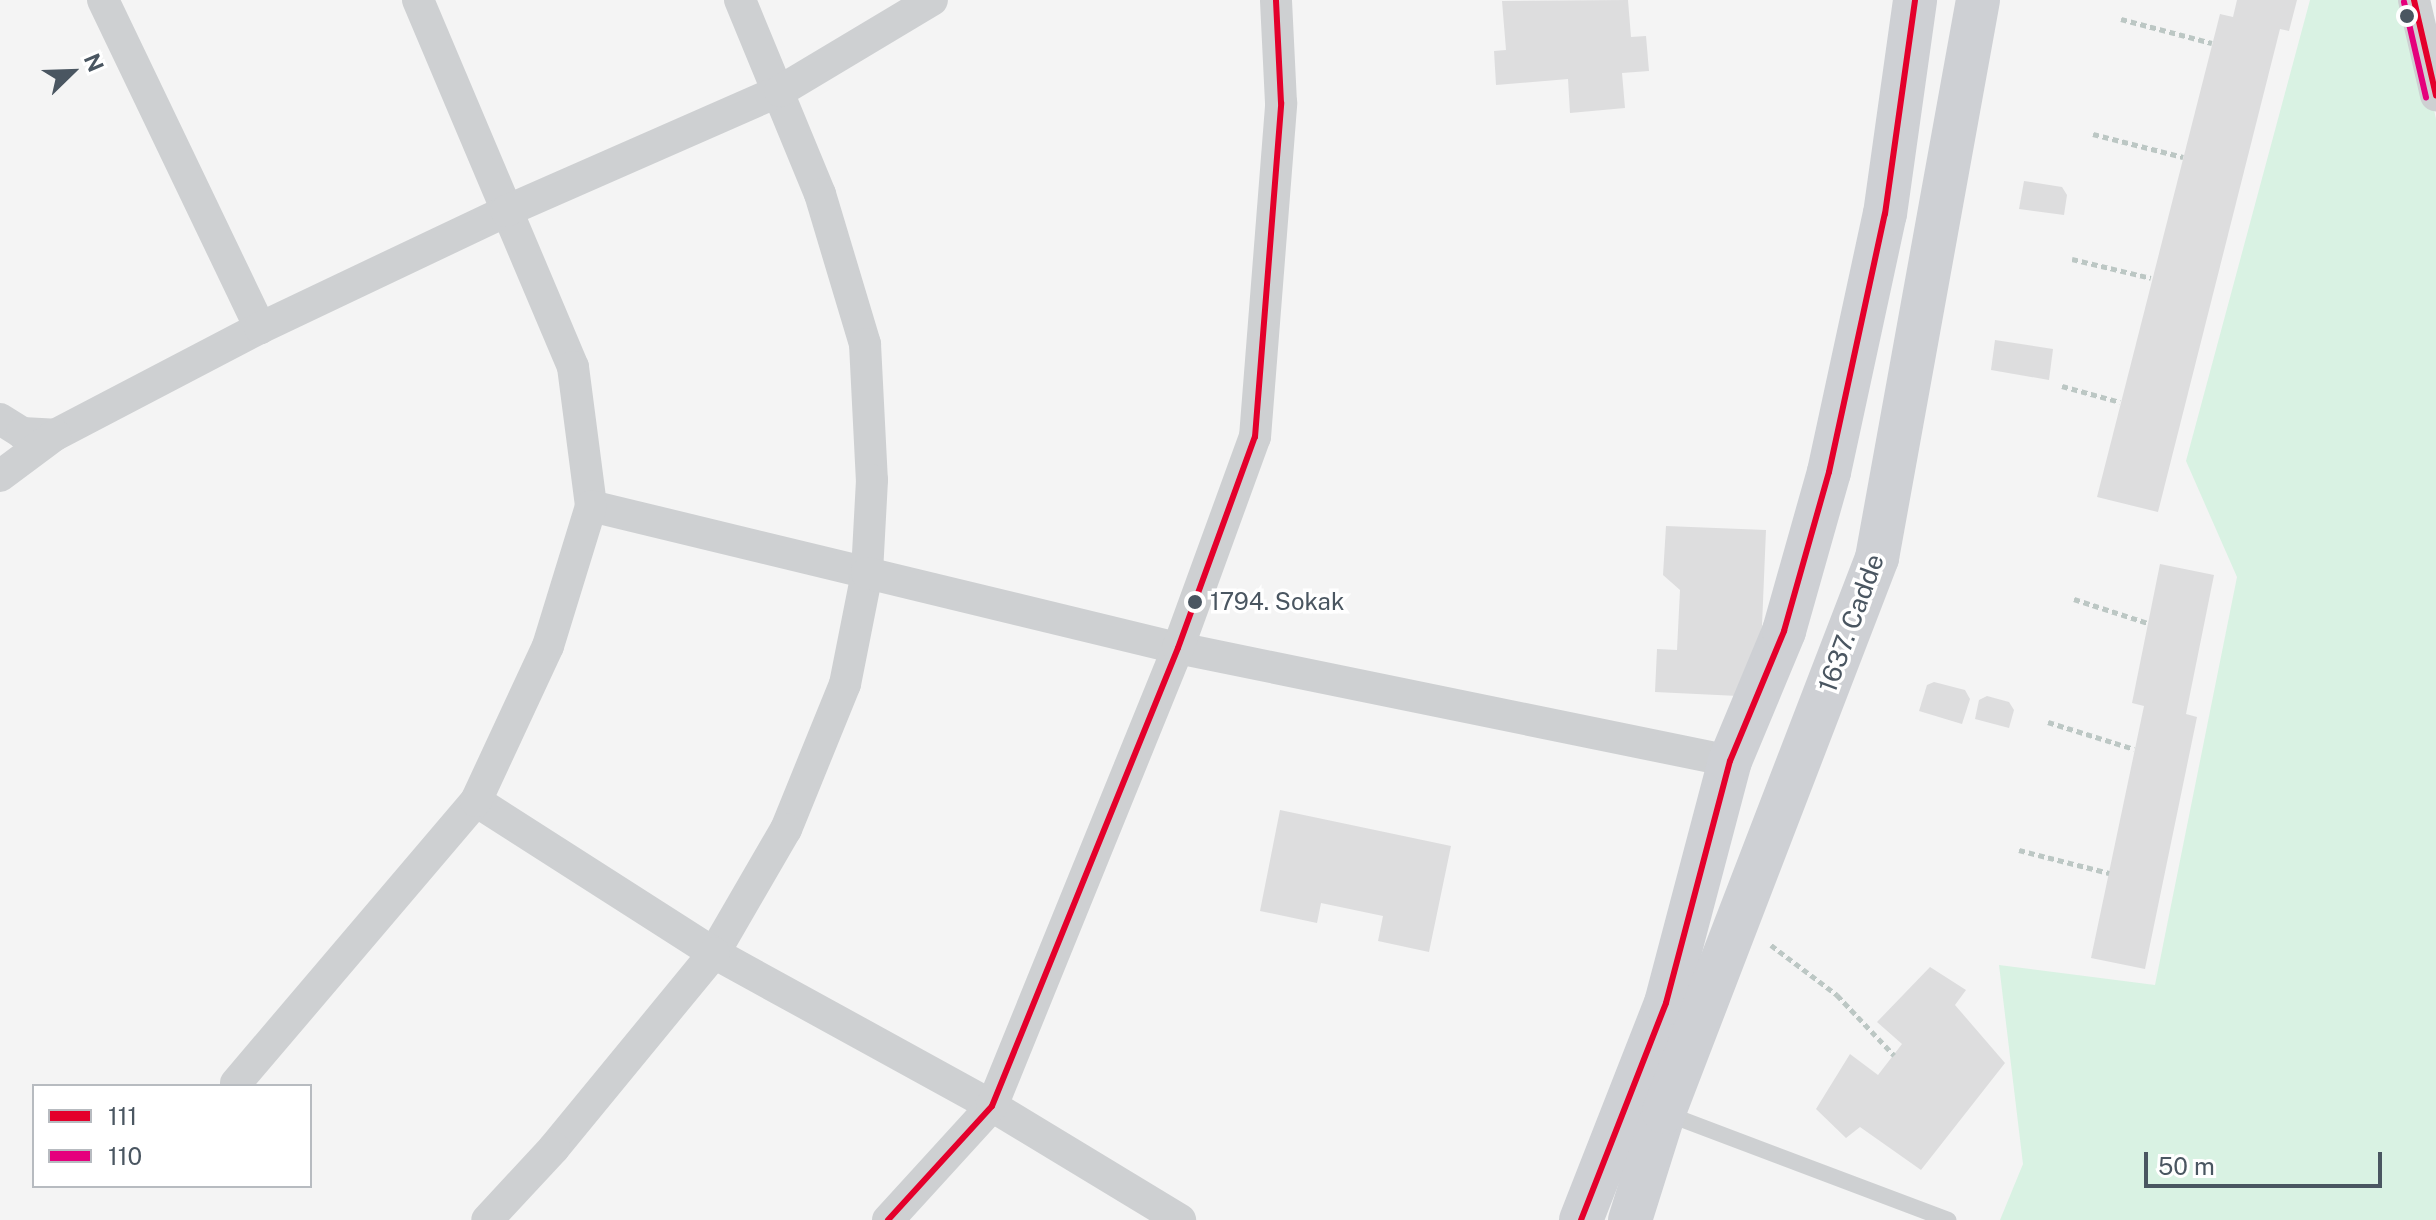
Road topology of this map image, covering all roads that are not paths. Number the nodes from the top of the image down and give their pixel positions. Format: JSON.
{"nodes":[{"id":1,"x":103,"y":0,"type":"edge"},
{"id":2,"x":418,"y":0,"type":"edge"},
{"id":3,"x":740,"y":0,"type":"edge"},
{"id":4,"x":932,"y":0,"type":"edge"},
{"id":5,"x":1276,"y":0,"type":"edge"},
{"id":6,"x":1915,"y":0,"type":"edge"},
{"id":7,"x":1978,"y":0,"type":"edge"},
{"id":8,"x":2414,"y":0,"type":"edge"},
{"id":9,"x":780,"y":91,"type":"junction"},
{"id":10,"x":2436,"y":95,"type":"edge"},
{"id":11,"x":506,"y":211,"type":"junction"},
{"id":12,"x":260,"y":328,"type":"junction"},
{"id":13,"x":0,"y":419,"type":"edge"},
{"id":14,"x":55,"y":435,"type":"junction"},
{"id":15,"x":0,"y":476,"type":"edge"},
{"id":16,"x":591,"y":506,"type":"junction"},
{"id":17,"x":867,"y":573,"type":"junction"},
{"id":18,"x":1178,"y":648,"type":"junction"},
{"id":19,"x":1730,"y":761,"type":"junction"},
{"id":20,"x":476,"y":801,"type":"junction"},
{"id":21,"x":714,"y":953,"type":"junction"},
{"id":22,"x":236,"y":1083,"type":"dead end"},
{"id":23,"x":992,"y":1106,"type":"junction"},
{"id":24,"x":1664,"y":1112,"type":"junction"},
{"id":25,"x":487,"y":1220,"type":"edge"},
{"id":26,"x":888,"y":1220,"type":"edge"},
{"id":27,"x":1180,"y":1220,"type":"edge"},
{"id":28,"x":1581,"y":1220,"type":"edge"},
{"id":29,"x":1630,"y":1220,"type":"edge"},
{"id":30,"x":1948,"y":1220,"type":"edge"}],
"edges":[{"from":1,"to":12,"type":"street"},
{"from":2,"to":11,"type":"street"},
{"from":3,"to":9,"type":"street"},
{"from":4,"to":9,"type":"street"},
{"from":5,"to":18,"type":"street"},
{"from":6,"to":19,"type":"street"},
{"from":7,"to":24,"type":"street","name":"1637. Cadde"},
{"from":8,"to":10,"type":"street"},
{"from":9,"to":11,"type":"street"},
{"from":9,"to":17,"type":"street"},
{"from":11,"to":12,"type":"street"},
{"from":11,"to":16,"type":"street"},
{"from":12,"to":14,"type":"street"},
{"from":13,"to":14,"type":"street"},
{"from":14,"to":15,"type":"street"},
{"from":16,"to":17,"type":"street"},
{"from":16,"to":20,"type":"street"},
{"from":17,"to":18,"type":"street"},
{"from":17,"to":21,"type":"street"},
{"from":18,"to":19,"type":"street"},
{"from":18,"to":23,"type":"street"},
{"from":19,"to":28,"type":"street"},
{"from":20,"to":21,"type":"street"},
{"from":20,"to":22,"type":"street"},
{"from":21,"to":23,"type":"street"},
{"from":21,"to":25,"type":"street"},
{"from":23,"to":26,"type":"street"},
{"from":23,"to":27,"type":"street"},
{"from":24,"to":29,"type":"street","name":"1637. Cadde"},
{"from":24,"to":30,"type":"lane"}]}
